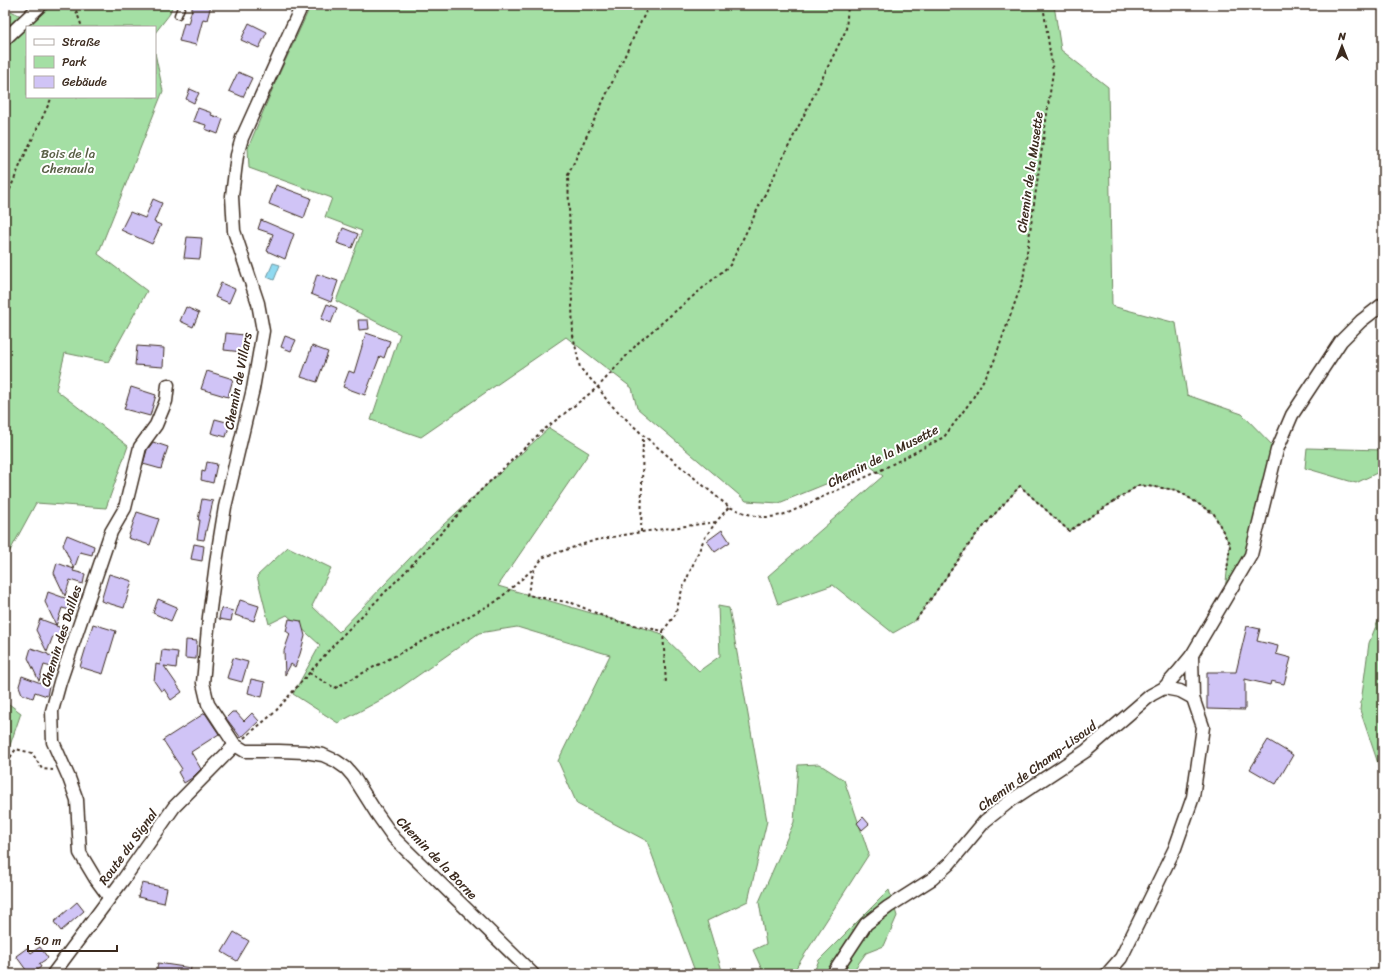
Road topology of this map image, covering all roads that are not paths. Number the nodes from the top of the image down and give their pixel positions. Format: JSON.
{"nodes":[{"id":1,"x":41,"y":5,"type":"edge"},
{"id":2,"x":182,"y":5,"type":"edge"},
{"id":3,"x":302,"y":5,"type":"edge"},
{"id":4,"x":178,"y":15,"type":"dead end"},
{"id":5,"x":5,"y":39,"type":"edge"},
{"id":6,"x":1383,"y":304,"type":"edge"},
{"id":7,"x":168,"y":385,"type":"dead end"},
{"id":8,"x":1192,"y":654,"type":"junction"},
{"id":9,"x":1164,"y":688,"type":"junction"},
{"id":10,"x":1193,"y":698,"type":"junction"},
{"id":11,"x":235,"y":745,"type":"junction"},
{"id":12,"x":110,"y":897,"type":"junction"},
{"id":13,"x":53,"y":974,"type":"edge"},
{"id":14,"x":533,"y":974,"type":"edge"},
{"id":15,"x":833,"y":974,"type":"edge"},
{"id":16,"x":1107,"y":974,"type":"edge"}],
"edges":[{"from":1,"to":5,"type":"street"},
{"from":2,"to":4,"type":"lane"},
{"from":3,"to":11,"type":"street","name":"Chemin de Villars"},
{"from":6,"to":8,"type":"street","name":"Chemin de Champ-Lisoud"},
{"from":7,"to":12,"type":"street","name":"Chemin des Dailles"},
{"from":8,"to":9,"type":"street","name":"Chemin de Champ-Lisoud"},
{"from":8,"to":10,"type":"street"},
{"from":9,"to":10,"type":"street"},
{"from":9,"to":15,"type":"street","name":"Chemin de Champ-Lisoud"},
{"from":10,"to":16,"type":"street"},
{"from":11,"to":12,"type":"street","name":"Route du Signal"},
{"from":11,"to":14,"type":"street","name":"Chemin de la Borne"},
{"from":12,"to":13,"type":"street","name":"Route du Signal"}]}
